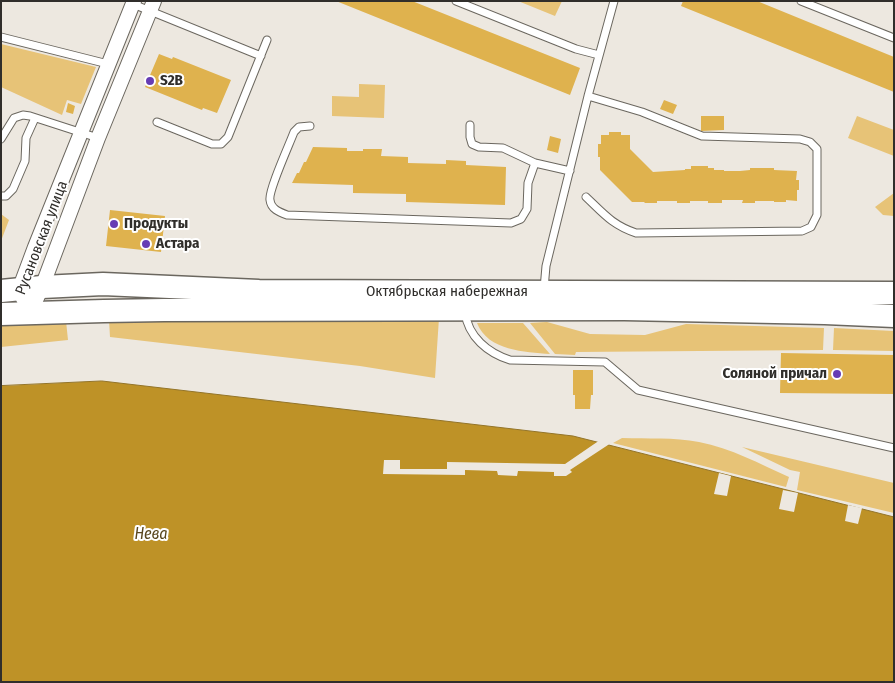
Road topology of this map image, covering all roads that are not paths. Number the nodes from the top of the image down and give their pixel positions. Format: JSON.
{"nodes":[{"id":1,"x":456,"y":1,"type":"edge"},
{"id":2,"x":614,"y":1,"type":"edge"},
{"id":3,"x":802,"y":1,"type":"edge"},
{"id":4,"x":134,"y":3,"type":"edge"},
{"id":5,"x":152,"y":6,"type":"edge"},
{"id":6,"x":1,"y":37,"type":"edge"},
{"id":7,"x":894,"y":38,"type":"edge"},
{"id":8,"x":268,"y":40,"type":"dead end"},
{"id":9,"x":598,"y":55,"type":"junction"},
{"id":10,"x":261,"y":56,"type":"junction"},
{"id":11,"x":108,"y":64,"type":"junction"},
{"id":12,"x":588,"y":96,"type":"junction"},
{"id":13,"x":35,"y":118,"type":"junction"},
{"id":14,"x":157,"y":122,"type":"dead end"},
{"id":15,"x":470,"y":125,"type":"dead end"},
{"id":16,"x":310,"y":126,"type":"dead end"},
{"id":17,"x":81,"y":132,"type":"junction"},
{"id":18,"x":98,"y":138,"type":"junction"},
{"id":19,"x":1,"y":139,"type":"edge"},
{"id":20,"x":535,"y":162,"type":"junction"},
{"id":21,"x":570,"y":171,"type":"junction"},
{"id":22,"x":1,"y":196,"type":"edge"},
{"id":23,"x":586,"y":197,"type":"dead end"},
{"id":24,"x":42,"y":287,"type":"junction"},
{"id":25,"x":10,"y":291,"type":"edge"},
{"id":26,"x":543,"y":292,"type":"junction"},
{"id":27,"x":894,"y":293,"type":"edge"},
{"id":28,"x":465,"y":309,"type":"junction"},
{"id":29,"x":30,"y":313,"type":"junction"},
{"id":30,"x":1,"y":314,"type":"edge"},
{"id":31,"x":894,"y":316,"type":"edge"},
{"id":32,"x":894,"y":448,"type":"edge"}],
"edges":[{"from":1,"to":9,"type":"lane"},
{"from":2,"to":9,"type":"lane"},
{"from":3,"to":7,"type":"lane"},
{"from":4,"to":5,"type":"lane"},
{"from":4,"to":11,"type":"street","name":"Русановская улица"},
{"from":5,"to":10,"type":"lane"},
{"from":5,"to":18,"type":"street","name":"Русановская улица"},
{"from":6,"to":11,"type":"lane"},
{"from":8,"to":10,"type":"lane"},
{"from":9,"to":12,"type":"lane"},
{"from":10,"to":14,"type":"lane"},
{"from":11,"to":17,"type":"street","name":"Русановская улица"},
{"from":12,"to":21,"type":"lane"},
{"from":12,"to":23,"type":"lane"},
{"from":13,"to":17,"type":"lane"},
{"from":13,"to":19,"type":"lane"},
{"from":13,"to":22,"type":"lane"},
{"from":15,"to":20,"type":"lane"},
{"from":16,"to":20,"type":"lane"},
{"from":17,"to":18,"type":"lane"},
{"from":17,"to":25,"type":"street","name":"Русановская улица"},
{"from":18,"to":24,"type":"street","name":"Русановская улица"},
{"from":20,"to":21,"type":"lane"},
{"from":21,"to":26,"type":"lane"},
{"from":24,"to":25,"type":"main road","name":"Октябрьская набережная"},
{"from":24,"to":26,"type":"main road","name":"Октябрьская набережная"},
{"from":24,"to":29,"type":"street","name":"Русановская улица"},
{"from":25,"to":29,"type":"street","name":"Русановская улица"},
{"from":26,"to":27,"type":"main road","name":"Октябрьская набережная"},
{"from":28,"to":29,"type":"main road","name":"Октябрьская набережная"},
{"from":28,"to":31,"type":"main road","name":"Октябрьская набережная"},
{"from":28,"to":32,"type":"lane"},
{"from":29,"to":30,"type":"main road","name":"Октябрьская набережная"}]}
